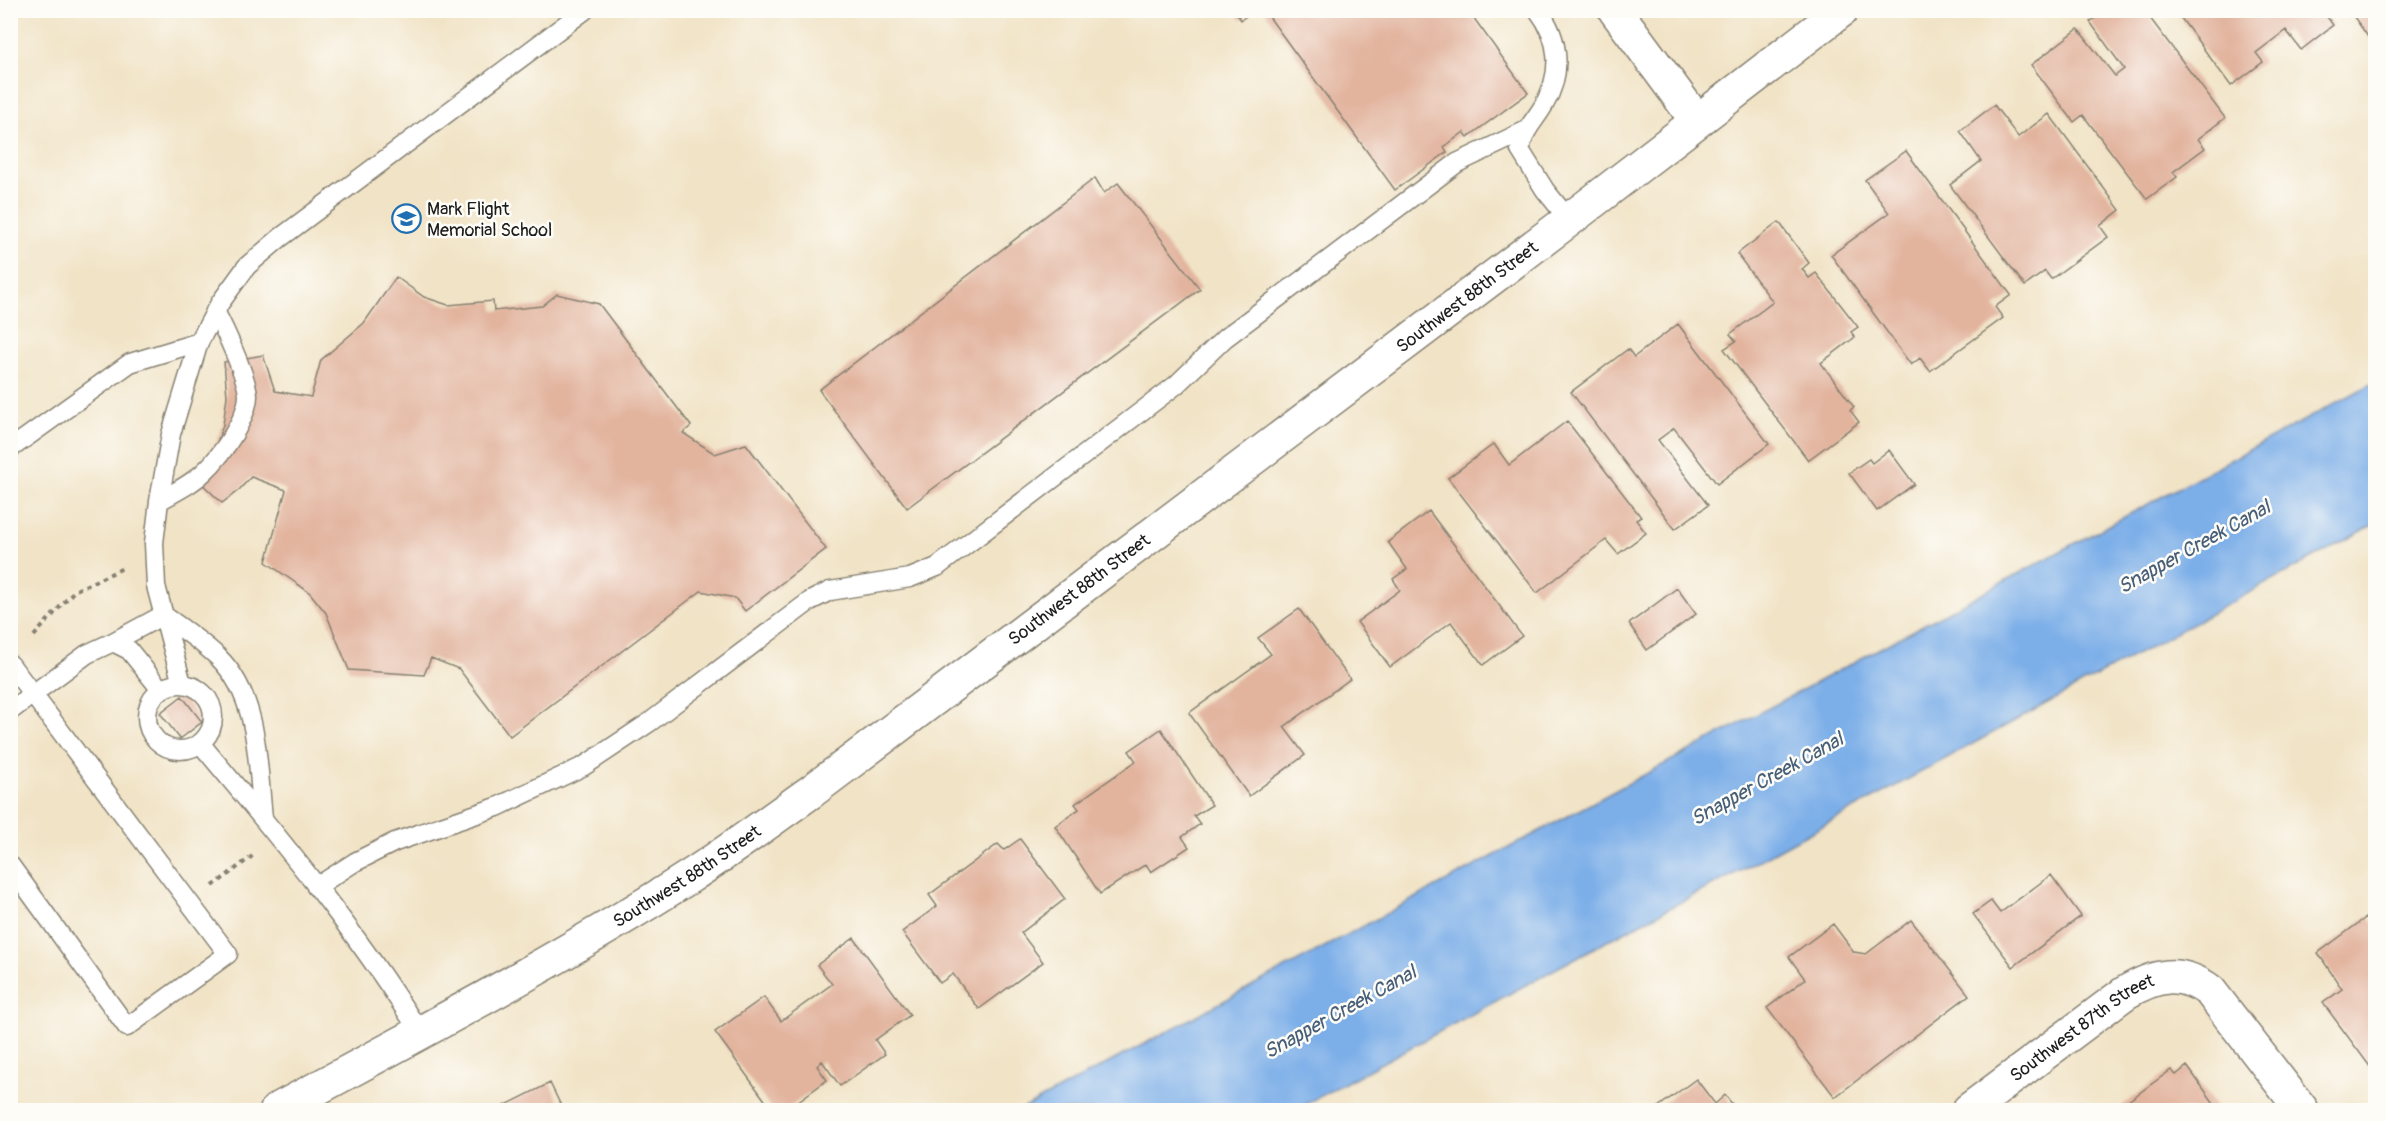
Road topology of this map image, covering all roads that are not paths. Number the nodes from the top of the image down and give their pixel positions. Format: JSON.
{"nodes":[{"id":1,"x":585,"y":10,"type":"edge"},
{"id":2,"x":1538,"y":10,"type":"edge"},
{"id":3,"x":1615,"y":10,"type":"edge"},
{"id":4,"x":1842,"y":10,"type":"edge"},
{"id":5,"x":1697,"y":122,"type":"junction"},
{"id":6,"x":1525,"y":130,"type":"junction"},
{"id":7,"x":1569,"y":220,"type":"junction"},
{"id":8,"x":216,"y":310,"type":"junction"},
{"id":9,"x":199,"y":342,"type":"junction"},
{"id":10,"x":10,"y":450,"type":"edge"},
{"id":11,"x":159,"y":501,"type":"junction"},
{"id":12,"x":163,"y":615,"type":"junction"},
{"id":13,"x":113,"y":642,"type":"junction"},
{"id":14,"x":10,"y":664,"type":"edge"},
{"id":15,"x":182,"y":684,"type":"junction"},
{"id":16,"x":161,"y":690,"type":"junction"},
{"id":17,"x":33,"y":694,"type":"junction"},
{"id":18,"x":10,"y":711,"type":"edge"},
{"id":19,"x":200,"y":743,"type":"junction"},
{"id":20,"x":263,"y":818,"type":"junction"},
{"id":21,"x":10,"y":865,"type":"edge"},
{"id":22,"x":316,"y":887,"type":"junction"},
{"id":23,"x":420,"y":1033,"type":"junction"},
{"id":24,"x":277,"y":1110,"type":"edge"},
{"id":25,"x":1969,"y":1110,"type":"edge"},
{"id":26,"x":2302,"y":1110,"type":"edge"}],
"edges":[{"from":1,"to":8,"type":"lane"},
{"from":2,"to":6,"type":"lane"},
{"from":3,"to":5,"type":"street"},
{"from":4,"to":5,"type":"street","name":"Southwest 88th Street"},
{"from":5,"to":7,"type":"street","name":"Southwest 88th Street"},
{"from":6,"to":7,"type":"lane"},
{"from":6,"to":22,"type":"lane"},
{"from":7,"to":23,"type":"street","name":"Southwest 88th Street"},
{"from":8,"to":9,"type":"lane"},
{"from":8,"to":11,"type":"lane"},
{"from":9,"to":10,"type":"lane"},
{"from":9,"to":11,"type":"lane"},
{"from":11,"to":12,"type":"lane"},
{"from":12,"to":13,"type":"lane"},
{"from":12,"to":15,"type":"lane"},
{"from":12,"to":20,"type":"lane"},
{"from":13,"to":16,"type":"lane"},
{"from":13,"to":17,"type":"lane"},
{"from":14,"to":17,"type":"lane"},
{"from":15,"to":16,"type":"lane"},
{"from":15,"to":19,"type":"lane"},
{"from":16,"to":19,"type":"lane"},
{"from":17,"to":18,"type":"lane"},
{"from":17,"to":21,"type":"lane"},
{"from":19,"to":20,"type":"lane"},
{"from":20,"to":22,"type":"lane"},
{"from":22,"to":23,"type":"lane"},
{"from":23,"to":24,"type":"street","name":"Southwest 88th Street"},
{"from":25,"to":26,"type":"street","name":"Southwest 87th Street"}]}
